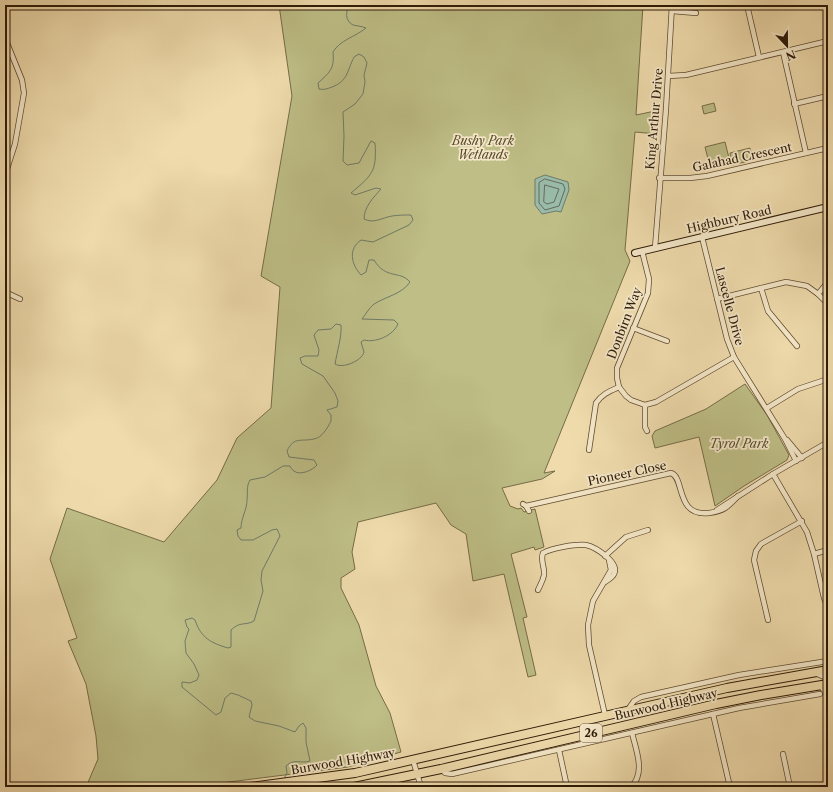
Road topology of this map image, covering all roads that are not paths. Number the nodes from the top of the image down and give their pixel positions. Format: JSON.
{"nodes":[{"id":1,"x":672,"y":5,"type":"edge"},
{"id":2,"x":747,"y":5,"type":"edge"},
{"id":3,"x":672,"y":11,"type":"junction"},
{"id":4,"x":696,"y":13,"type":"dead end"},
{"id":5,"x":5,"y":38,"type":"edge"},
{"id":6,"x":828,"y":41,"type":"edge"},
{"id":7,"x":783,"y":52,"type":"junction"},
{"id":8,"x":759,"y":57,"type":"junction"},
{"id":9,"x":668,"y":76,"type":"junction"},
{"id":10,"x":828,"y":96,"type":"edge"},
{"id":11,"x":794,"y":104,"type":"junction"},
{"id":12,"x":828,"y":148,"type":"edge"},
{"id":13,"x":806,"y":153,"type":"junction"},
{"id":14,"x":5,"y":174,"type":"edge"},
{"id":15,"x":659,"y":178,"type":"junction"},
{"id":16,"x":828,"y":207,"type":"edge"},
{"id":17,"x":702,"y":237,"type":"junction"},
{"id":18,"x":658,"y":248,"type":"junction"},
{"id":19,"x":639,"y":252,"type":"joint"},
{"id":20,"x":828,"y":282,"type":"edge"},
{"id":21,"x":761,"y":288,"type":"junction"},
{"id":22,"x":5,"y":292,"type":"edge"},
{"id":23,"x":818,"y":294,"type":"junction"},
{"id":24,"x":20,"y":299,"type":"dead end"},
{"id":25,"x":717,"y":299,"type":"junction"},
{"id":26,"x":828,"y":304,"type":"edge"},
{"id":27,"x":633,"y":328,"type":"junction"},
{"id":28,"x":667,"y":341,"type":"dead end"},
{"id":29,"x":797,"y":346,"type":"dead end"},
{"id":30,"x":734,"y":357,"type":"junction"},
{"id":31,"x":828,"y":379,"type":"edge"},
{"id":32,"x":619,"y":387,"type":"junction"},
{"id":33,"x":644,"y":405,"type":"junction"},
{"id":34,"x":767,"y":408,"type":"junction"},
{"id":35,"x":647,"y":431,"type":"dead end"},
{"id":36,"x":785,"y":439,"type":"junction"},
{"id":37,"x":828,"y":442,"type":"edge"},
{"id":38,"x":589,"y":450,"type":"dead end"},
{"id":39,"x":802,"y":458,"type":"junction"},
{"id":40,"x":796,"y":461,"type":"junction"},
{"id":41,"x":773,"y":474,"type":"junction"},
{"id":42,"x":526,"y":507,"type":"dead end"},
{"id":43,"x":802,"y":522,"type":"junction"},
{"id":44,"x":648,"y":530,"type":"dead end"},
{"id":45,"x":828,"y":550,"type":"edge"},
{"id":46,"x":814,"y":554,"type":"junction"},
{"id":47,"x":606,"y":556,"type":"junction"},
{"id":48,"x":538,"y":590,"type":"dead end"},
{"id":49,"x":828,"y":604,"type":"edge"},
{"id":50,"x":768,"y":620,"type":"dead end"},
{"id":51,"x":828,"y":661,"type":"edge"},
{"id":52,"x":828,"y":670,"type":"edge"},
{"id":53,"x":814,"y":672,"type":"junction"},
{"id":54,"x":714,"y":681,"type":"junction"},
{"id":55,"x":823,"y":683,"type":"edge"},
{"id":56,"x":727,"y":688,"type":"junction"},
{"id":57,"x":820,"y":694,"type":"dead end"},
{"id":58,"x":809,"y":695,"type":"junction"},
{"id":59,"x":828,"y":696,"type":"edge"},
{"id":60,"x":627,"y":711,"type":"junction"},
{"id":61,"x":674,"y":714,"type":"junction"},
{"id":62,"x":713,"y":714,"type":"junction"},
{"id":63,"x":605,"y":715,"type":"junction"},
{"id":64,"x":676,"y":723,"type":"junction"},
{"id":65,"x":632,"y":733,"type":"junction"},
{"id":66,"x":559,"y":750,"type":"junction"},
{"id":67,"x":782,"y":754,"type":"dead end"},
{"id":68,"x":413,"y":760,"type":"junction"},
{"id":69,"x":440,"y":769,"type":"junction"},
{"id":70,"x":418,"y":774,"type":"junction"},
{"id":71,"x":250,"y":787,"type":"edge"},
{"id":72,"x":354,"y":787,"type":"edge"},
{"id":73,"x":421,"y":787,"type":"edge"},
{"id":74,"x":567,"y":787,"type":"edge"},
{"id":75,"x":631,"y":787,"type":"edge"},
{"id":76,"x":730,"y":787,"type":"edge"},
{"id":77,"x":790,"y":787,"type":"edge"}],
"edges":[{"from":1,"to":3,"type":"street","name":"King Arthur Drive"},
{"from":2,"to":8,"type":"street"},
{"from":3,"to":4,"type":"street"},
{"from":3,"to":9,"type":"street","name":"King Arthur Drive"},
{"from":5,"to":14,"type":"street"},
{"from":6,"to":7,"type":"street"},
{"from":7,"to":8,"type":"street"},
{"from":7,"to":11,"type":"street"},
{"from":8,"to":9,"type":"street"},
{"from":9,"to":15,"type":"street","name":"King Arthur Drive"},
{"from":10,"to":11,"type":"street"},
{"from":11,"to":13,"type":"street"},
{"from":12,"to":13,"type":"street","name":"Galahad Crescent"},
{"from":13,"to":15,"type":"street","name":"Galahad Crescent"},
{"from":15,"to":18,"type":"street","name":"King Arthur Drive"},
{"from":16,"to":17,"type":"main road","name":"Highbury Road"},
{"from":17,"to":18,"type":"main road","name":"Highbury Road"},
{"from":17,"to":25,"type":"street","name":"Lascelle Drive"},
{"from":18,"to":19,"type":"main road","name":"Highbury Road"},
{"from":19,"to":27,"type":"street","name":"Donbirn Way"},
{"from":20,"to":23,"type":"street"},
{"from":21,"to":23,"type":"street"},
{"from":21,"to":25,"type":"street"},
{"from":21,"to":29,"type":"street"},
{"from":22,"to":24,"type":"street"},
{"from":23,"to":26,"type":"street"},
{"from":25,"to":30,"type":"street","name":"Lascelle Drive"},
{"from":27,"to":28,"type":"street"},
{"from":27,"to":32,"type":"street","name":"Donbirn Way"},
{"from":30,"to":33,"type":"street"},
{"from":30,"to":34,"type":"street","name":"Lascelle Drive"},
{"from":31,"to":34,"type":"street"},
{"from":32,"to":33,"type":"street"},
{"from":32,"to":38,"type":"street"},
{"from":33,"to":35,"type":"street"},
{"from":34,"to":36,"type":"street","name":"Lascelle Drive"},
{"from":36,"to":39,"type":"street","name":"Lascelle Drive"},
{"from":36,"to":40,"type":"street","name":"Lascelle Drive"},
{"from":37,"to":39,"type":"street"},
{"from":39,"to":40,"type":"street"},
{"from":40,"to":41,"type":"street"},
{"from":41,"to":42,"type":"street","name":"Pioneer Close"},
{"from":41,"to":43,"type":"street"},
{"from":43,"to":46,"type":"street"},
{"from":43,"to":50,"type":"street"},
{"from":44,"to":47,"type":"street"},
{"from":45,"to":46,"type":"street"},
{"from":46,"to":49,"type":"street"},
{"from":47,"to":48,"type":"street"},
{"from":47,"to":63,"type":"street"},
{"from":51,"to":54,"type":"street","name":"Burwood Highway"},
{"from":52,"to":53,"type":"highway","name":"Burwood Highway","number":"26"},
{"from":53,"to":55,"type":"street"},
{"from":53,"to":56,"type":"highway","name":"Burwood Highway","number":"26"},
{"from":54,"to":56,"type":"street","name":"Burwood Highway"},
{"from":54,"to":60,"type":"street","name":"Burwood Highway"},
{"from":55,"to":58,"type":"street"},
{"from":55,"to":59,"type":"street"},
{"from":55,"to":61,"type":"highway","name":"Burwood Highway","number":"26"},
{"from":56,"to":60,"type":"highway","name":"Burwood Highway","number":"26"},
{"from":57,"to":58,"type":"street","name":"Burwood Highway"},
{"from":58,"to":62,"type":"street","name":"Burwood Highway"},
{"from":60,"to":63,"type":"highway","name":"Burwood Highway","number":"26"},
{"from":61,"to":64,"type":"street"},
{"from":61,"to":69,"type":"highway","name":"Burwood Highway","number":"26"},
{"from":62,"to":64,"type":"street","name":"Burwood Highway"},
{"from":62,"to":76,"type":"street"},
{"from":63,"to":68,"type":"highway","name":"Burwood Highway","number":"26"},
{"from":64,"to":65,"type":"street","name":"Burwood Highway"},
{"from":65,"to":66,"type":"street","name":"Burwood Highway"},
{"from":65,"to":75,"type":"street"},
{"from":66,"to":69,"type":"street","name":"Burwood Highway"},
{"from":66,"to":74,"type":"street"},
{"from":67,"to":77,"type":"street"},
{"from":68,"to":70,"type":"street"},
{"from":68,"to":71,"type":"highway","name":"Burwood Highway","number":"26"},
{"from":69,"to":70,"type":"highway","name":"Burwood Highway","number":"26"},
{"from":70,"to":72,"type":"highway","name":"Burwood Highway","number":"26"},
{"from":70,"to":73,"type":"street"}]}
